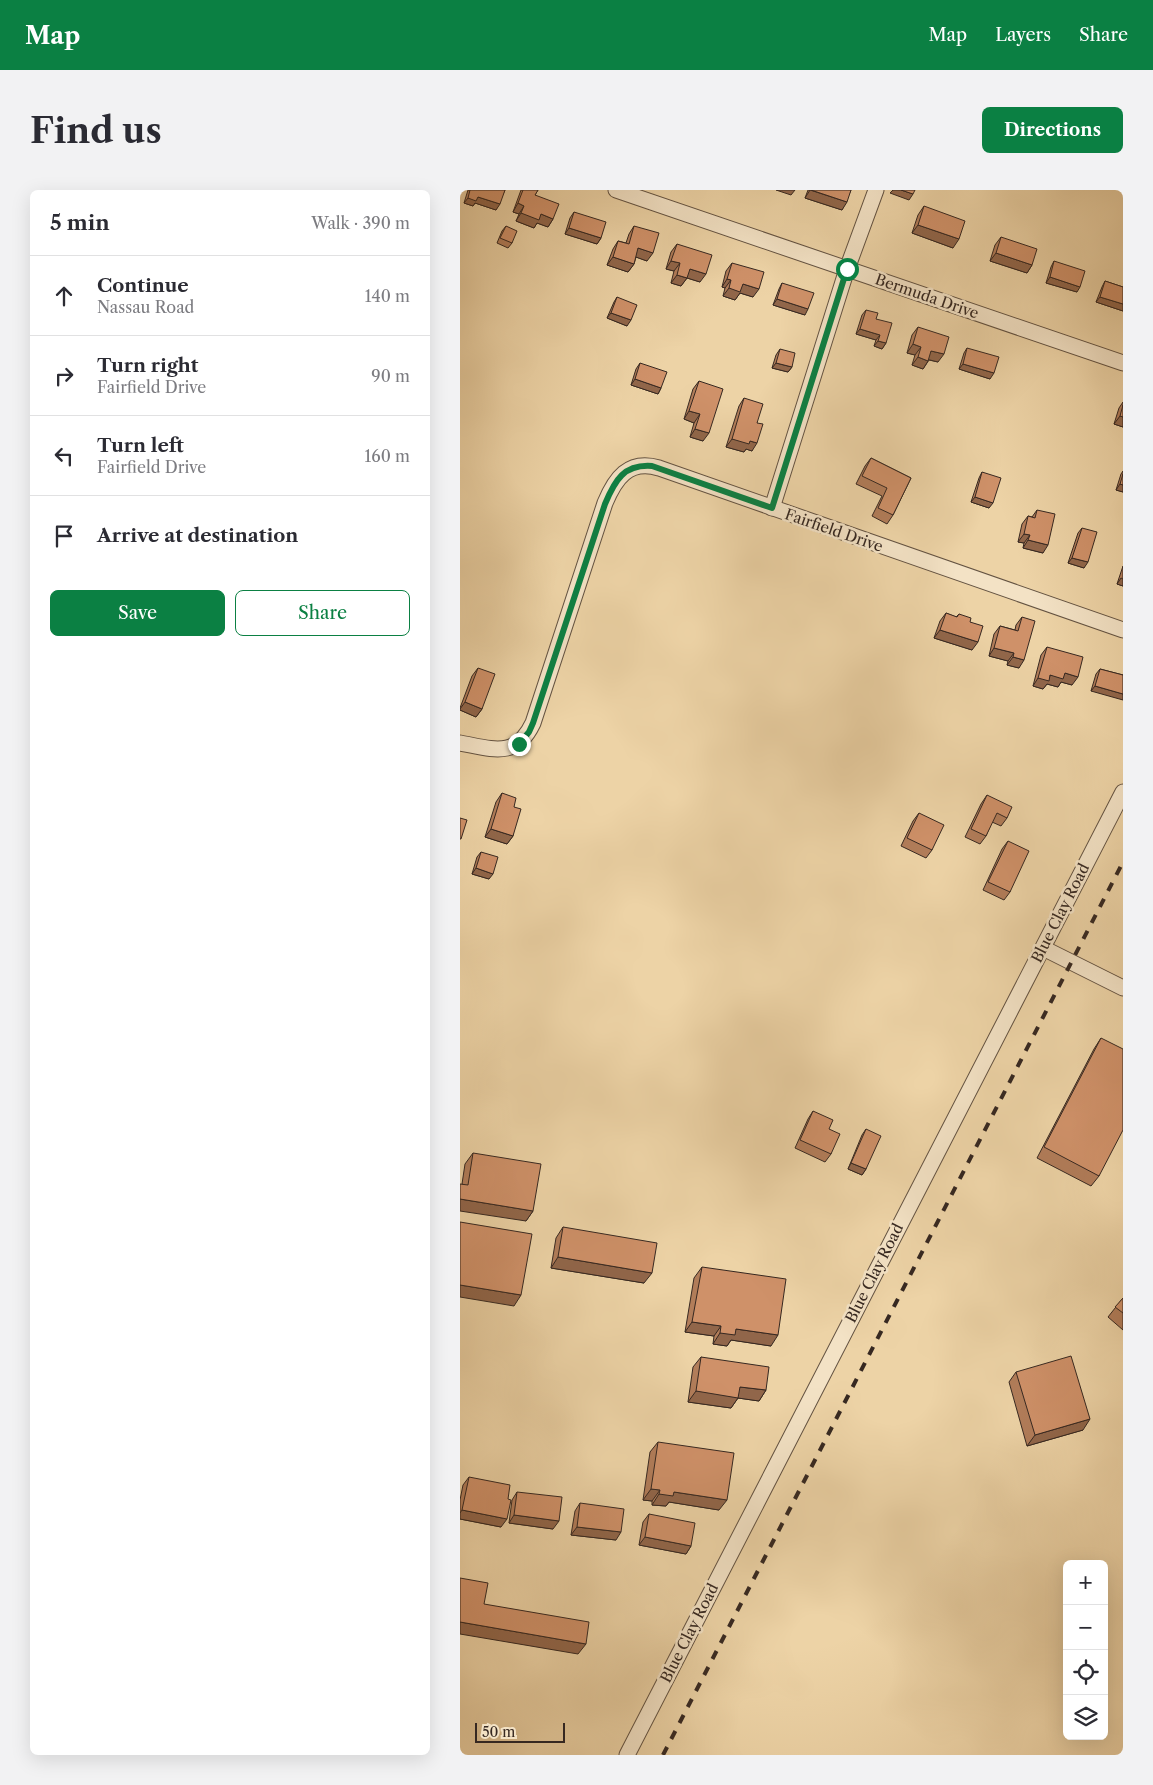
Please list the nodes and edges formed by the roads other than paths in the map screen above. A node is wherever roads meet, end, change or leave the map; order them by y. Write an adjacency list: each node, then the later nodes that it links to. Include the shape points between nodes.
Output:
1 (616, 190): 3 (street, Bermuda Drive)
2 (876, 190): 3 (street)
3 (847, 269): 4 (street, Bermuda Drive); 5 (street)
4 (1123, 363)
5 (772, 508): 6 (street, Fairfield Drive); 7 (street, Fairfield Drive, via 652,466 642,465 624,472 612,486 605,504 529,732 519,744 500,749)
6 (1123, 630)
7 (460, 743)
8 (1123, 792): 9 (street, Blue Clay Road)
9 (1043, 948): 10 (street); 11 (street, Blue Clay Road)
10 (1123, 988)
11 (627, 1755)

